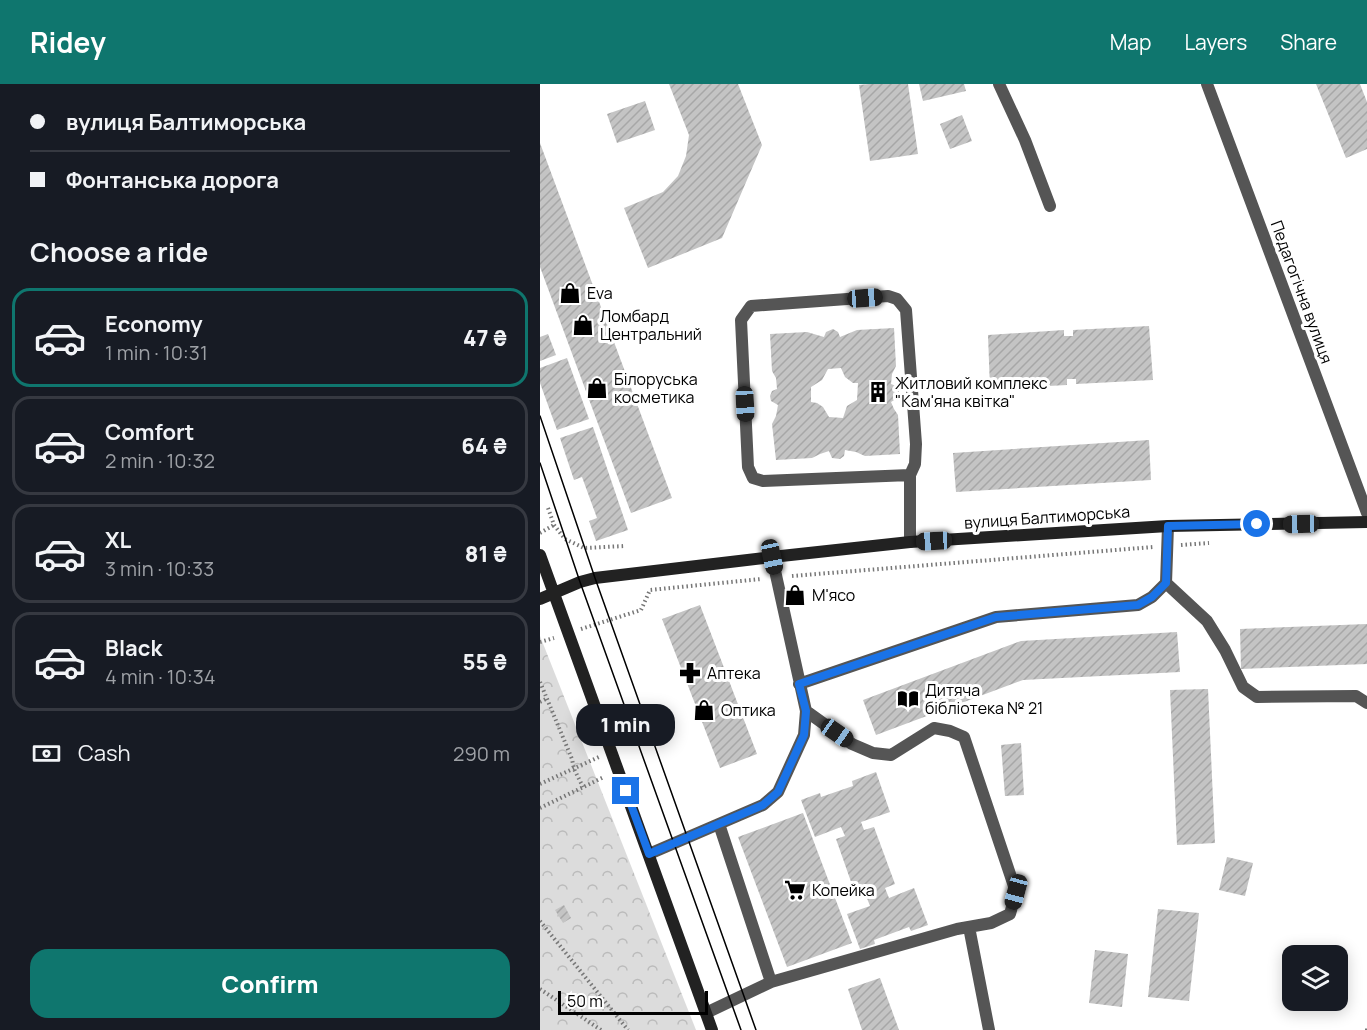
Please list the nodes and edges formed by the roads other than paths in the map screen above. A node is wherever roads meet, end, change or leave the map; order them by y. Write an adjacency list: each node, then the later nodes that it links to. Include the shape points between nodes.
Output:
1 (999, 84): 3 (street)
2 (1207, 84): 5 (street, Педагогічна вулиця)
3 (1050, 206)
4 (910, 475): 4 (street, via 916,444 906,310 897,299 888,296 751,306 741,320 748,467 753,478 763,481); 8 (street)
5 (1367, 513)
6 (1367, 522): 7 (main road, вулиця Балтиморська)
7 (1168, 526): 8 (main road, вулиця Балтиморська); 11 (street)
8 (910, 542): 10 (main road, вулиця Балтиморська)
9 (540, 555): 12 (main road)
10 (772, 557): 12 (main road, вулиця Балтиморська, via 595,578); 14 (street)
11 (1166, 583): 14 (street, via 1138,605 996,617); 15 (street, via 1207,621 1244,687 1257,697 1356,696)
12 (554, 593): 13 (main road, вулиця Балтиморська); 18 (main road)
13 (540, 599)
14 (799, 684): 16 (street)
15 (1367, 703)
16 (806, 711): 17 (street, via 804,735 778,792 763,805); 19 (street, via 852,744 873,753 891,755 934,728 964,737 1016,892 1010,914 992,923)
17 (719, 824): 18 (street); 20 (street)
18 (649, 854): 21 (main road)
19 (969, 927): 20 (street); 23 (street)
20 (771, 982): 21 (street)
21 (706, 1012): 22 (main road)
22 (712, 1030)
23 (990, 1030)

